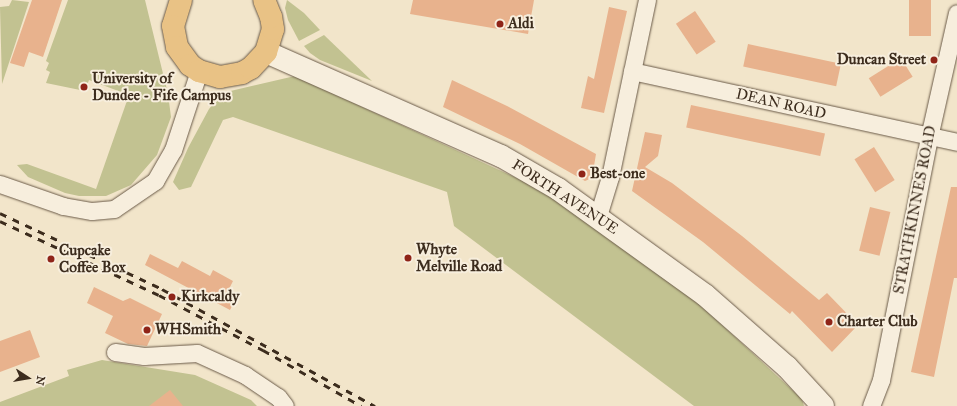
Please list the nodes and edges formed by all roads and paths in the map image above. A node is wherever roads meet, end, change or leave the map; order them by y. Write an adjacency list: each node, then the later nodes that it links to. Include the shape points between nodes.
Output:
1 (181, 0): 7 (main road, via 174,15 173,37 182,57)
2 (264, 0): 5 (main road, via 272,17 273,29)
3 (647, 0): 6 (street)
4 (957, 13): 8 (street, STRATHKINNES ROAD)
5 (266, 52): 7 (main road, via 251,68 231,76); 11 (street, FORTH AVENUE, via 501,156)
6 (632, 71): 8 (street, DEAN ROAD); 11 (street, via 610,177)
7 (199, 72): 10 (street, via 173,150 155,181 114,209 92,211 63,206)
8 (929, 137): 9 (street, DEAN ROAD); 15 (street, STRATHKINNES ROAD, via 881,380)
9 (957, 142)
10 (0, 184)
11 (598, 216): 14 (street, FORTH AVENUE, via 705,295 751,333 810,388)
12 (115, 352): 13 (street, via 144,356 197,353 245,375 278,397)
13 (285, 406)
14 (823, 406)
15 (871, 406)

